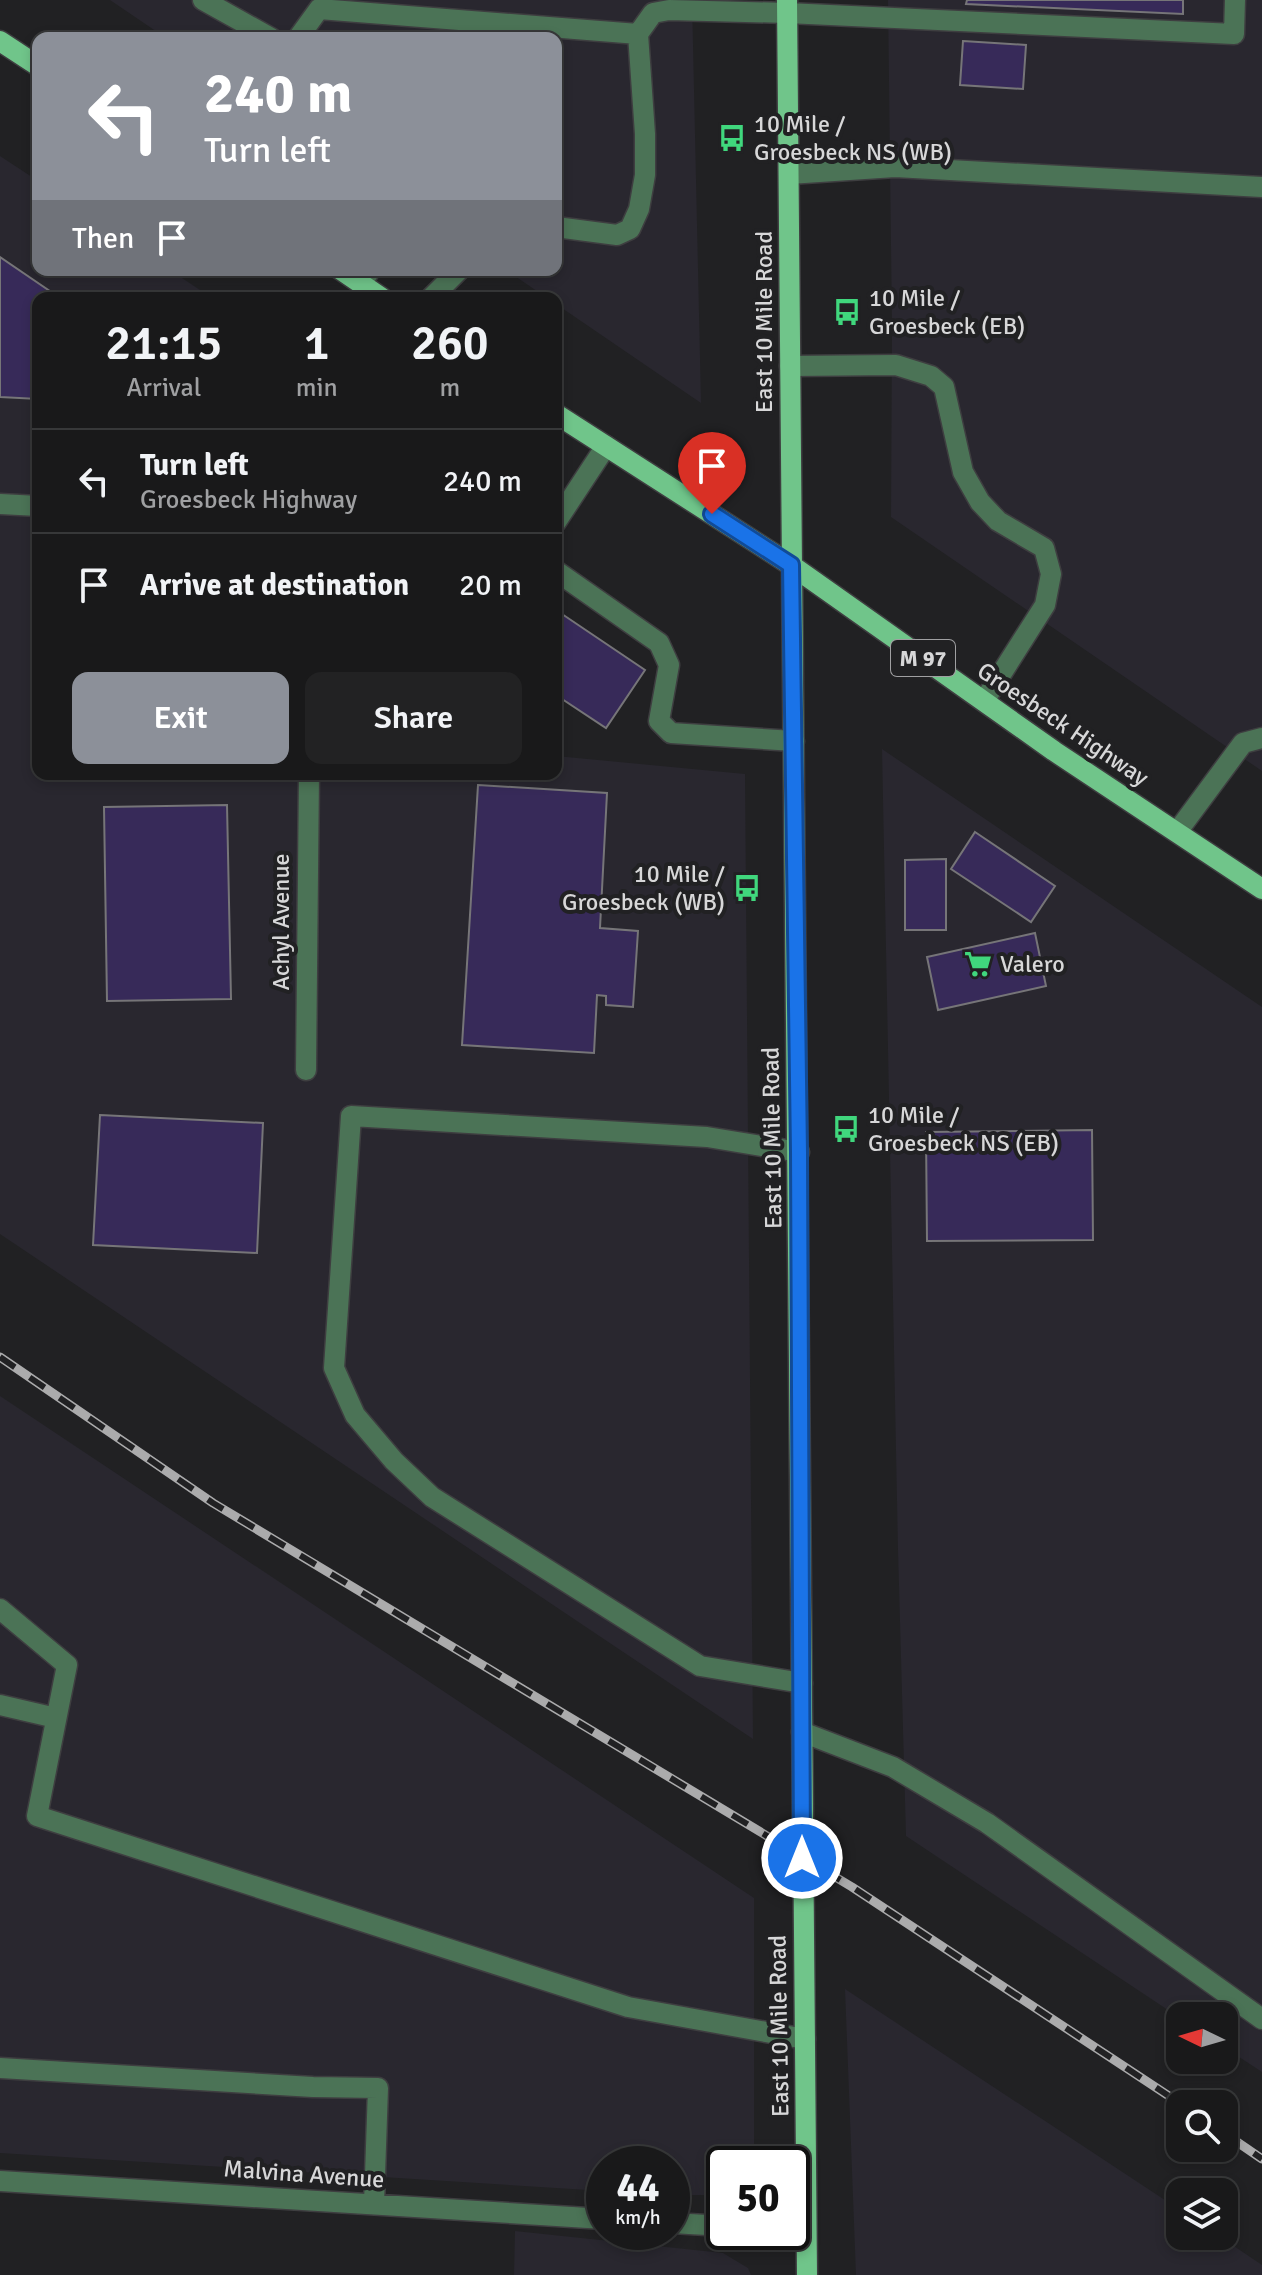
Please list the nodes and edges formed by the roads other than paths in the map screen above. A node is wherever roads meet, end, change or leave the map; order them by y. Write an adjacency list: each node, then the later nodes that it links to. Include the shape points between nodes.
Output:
1 (203, 0): 4 (street)
2 (1235, 0): 3 (street, via 1234,34)
3 (787, 6): 6 (street, via 653,13); 9 (main road, East 10 Mile Road)
4 (260, 32)
5 (302, 32): 6 (street, via 319,9)
6 (638, 34): 11 (street, via 645,134 639,209 630,229 617,235)
7 (0, 41): 8 (main road)
8 (32, 62)
9 (789, 174): 10 (street, via 895,167); 14 (main road, East 10 Mile Road)
10 (1262, 187)
11 (562, 228)
12 (453, 276): 13 (street)
13 (437, 292)
14 (790, 366): 20 (main road, East 10 Mile Road); 22 (street, via 896,365 931,376 944,387 963,472 980,502 998,521 1044,548 1051,574 1045,605)
15 (562, 418): 16 (main road, Groesbeck Highway / M 97)
16 (606, 446): 19 (street); 20 (main road, Groesbeck Highway / M 97)
17 (0, 504): 18 (street)
18 (32, 506)
19 (562, 513)
20 (791, 565): 22 (main road, Groesbeck Highway / M 97); 24 (main road, East 10 Mile Road)
21 (562, 575): 24 (street, via 659,643 669,665 659,721 671,733)
22 (984, 701): 26 (main road, Groesbeck Highway / M 97)
23 (1262, 738): 26 (street, via 1243,743)
24 (794, 741): 29 (main road, East 10 Mile Road)
25 (309, 780): 28 (street, Achyl Avenue)
26 (1177, 832): 27 (main road, Groesbeck Highway / M 97)
27 (1262, 889)
28 (306, 1070)
29 (799, 1152): 31 (main road, East 10 Mile Road); 31 (street, via 707,1137 351,1116 334,1368 355,1415 432,1497 700,1666)
30 (0, 1609): 33 (street, via 67,1665)
31 (802, 1683): 34 (main road, East 10 Mile Road)
32 (0, 1705): 33 (street)
33 (56, 1718): 36 (street, via 37,1816 628,2007)
34 (802, 1732): 35 (street, via 893,1767 987,1823); 36 (main road, East 10 Mile Road)
35 (1262, 2019)
36 (805, 2039): 38 (main road, East 10 Mile Road)
37 (0, 2068): 40 (street, via 378,2088)
38 (802, 2146)
39 (0, 2181): 40 (street, Malvina Avenue)
40 (374, 2204): 41 (street, Malvina Avenue)
41 (586, 2218)
42 (803, 2250): 43 (main road, East 10 Mile Road)
43 (807, 2275)

